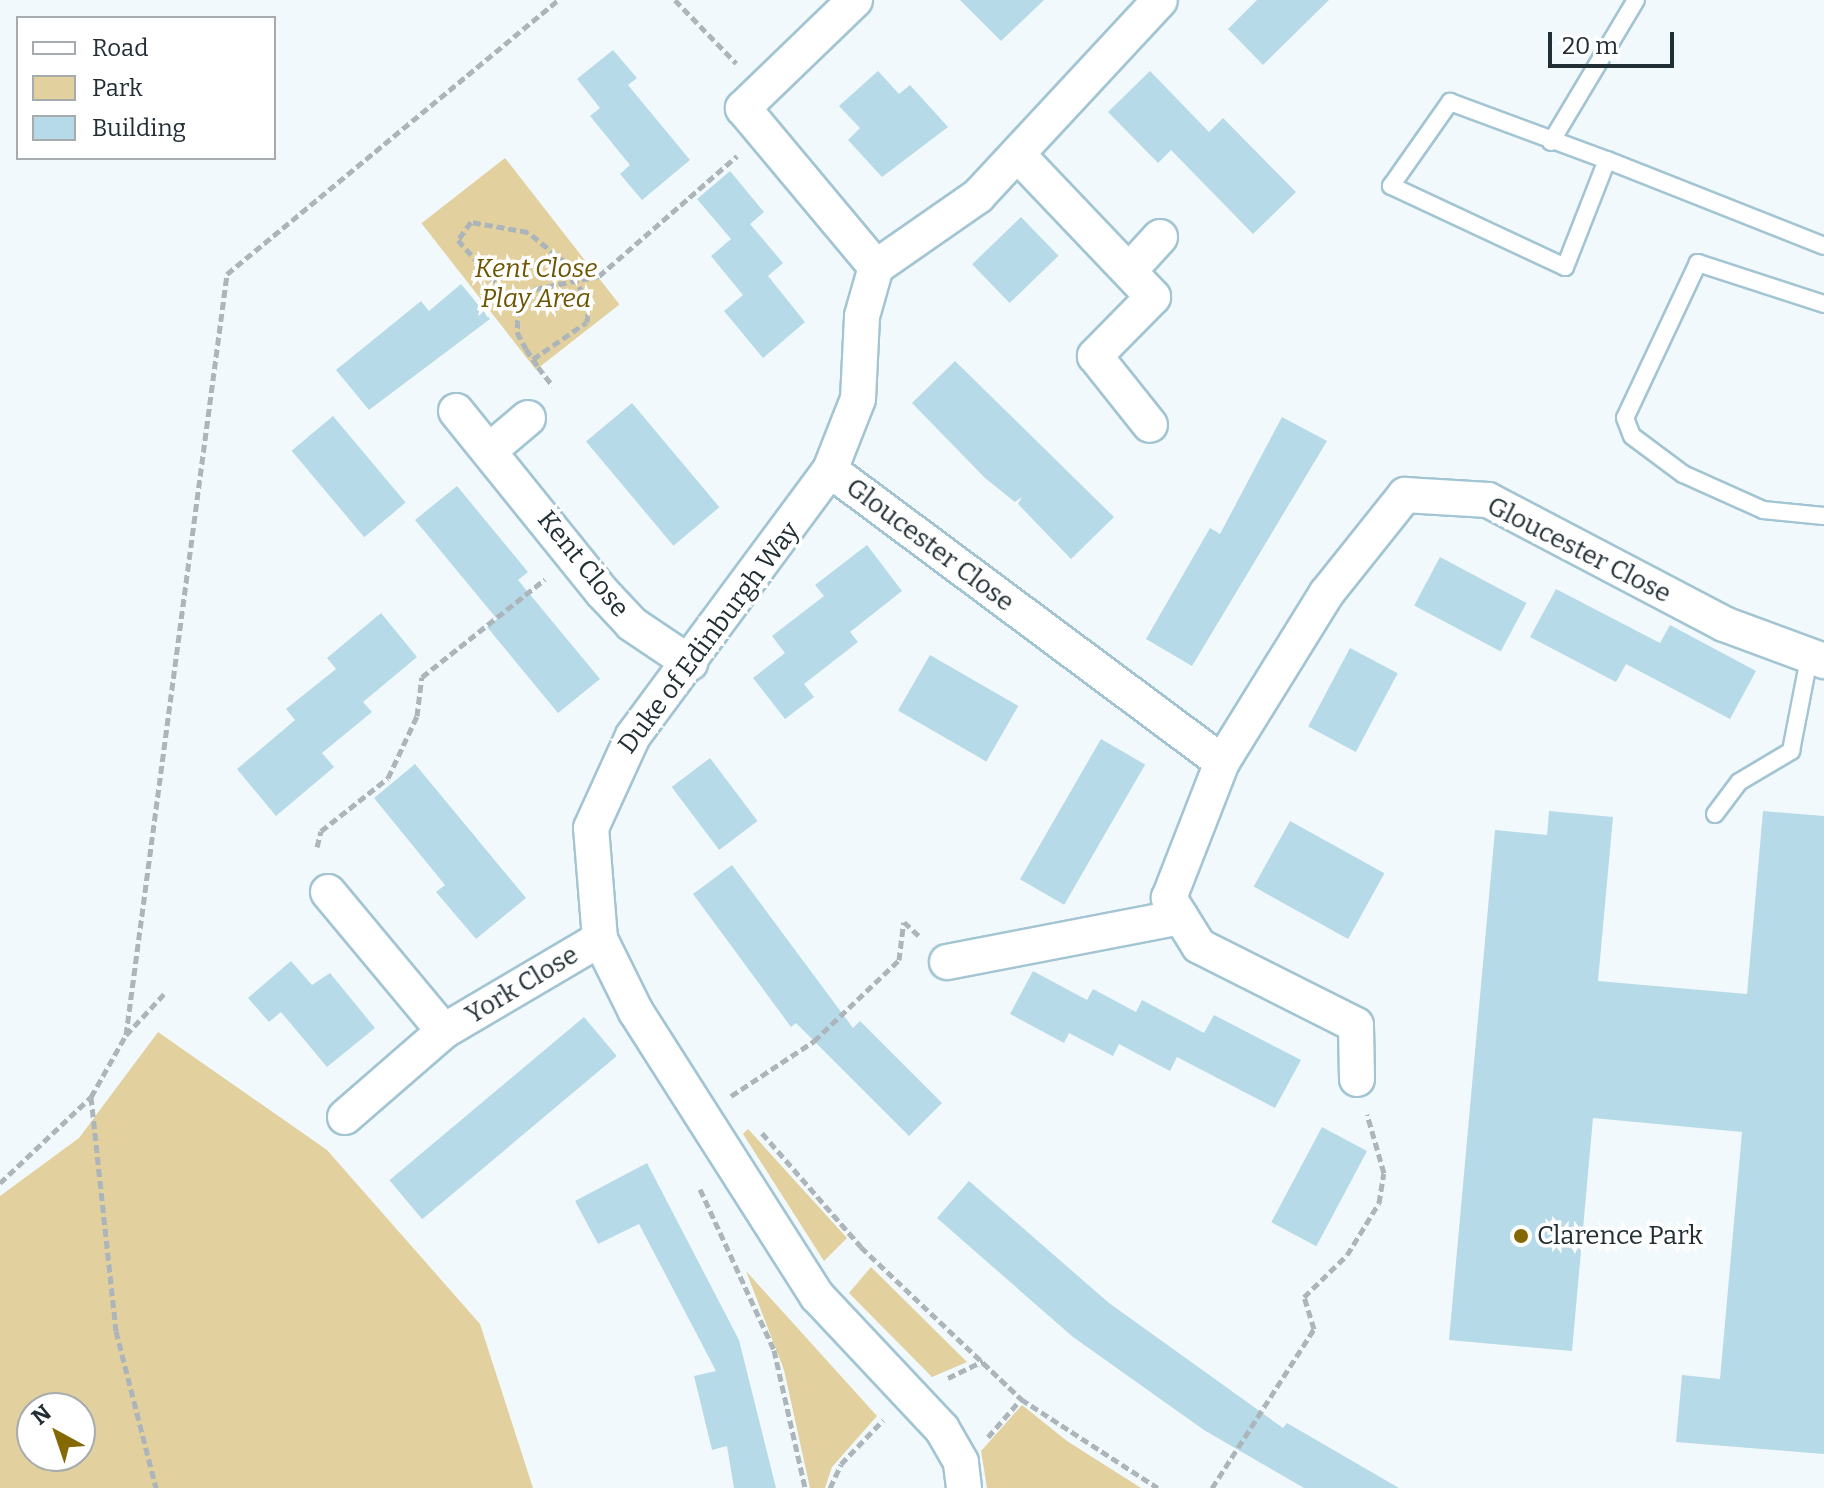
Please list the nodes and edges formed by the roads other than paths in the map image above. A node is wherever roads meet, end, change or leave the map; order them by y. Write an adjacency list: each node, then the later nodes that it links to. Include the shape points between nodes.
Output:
1 (855, 0): 9 (street, via 743,108)
2 (1160, 0): 5 (street)
3 (1636, 0): 4 (lane)
4 (1551, 142): 6 (lane); 6 (lane, via 1450,102 1391,186 1565,267)
5 (1018, 155): 9 (street, via 978,196); 10 (street)
6 (1607, 160): 8 (lane)
7 (1160, 237): 10 (street)
8 (1824, 246)
9 (876, 267): 16 (street, Duke of Edinburgh Way, via 862,316 858,399)
10 (1129, 271): 14 (street, via 1153,297 1095,356)
11 (1824, 304): 17 (lane, via 1698,263 1625,418 1632,436 1683,474 1763,510)
12 (456, 411): 15 (street, Kent Close)
13 (528, 418): 15 (street)
14 (1150, 425)
15 (489, 451): 19 (street, Kent Close, via 632,624)
16 (830, 470): 19 (street, Duke of Edinburgh Way); 20 (street, Gloucester Close)
17 (1824, 516)
18 (1816, 659): 20 (street, Gloucester Close, via 1724,624 1488,500 1405,495 1326,594); 21 (lane, via 1791,751 1739,782)
19 (690, 663): 24 (street, Duke of Edinburgh Way, via 613,768 591,828)
20 (1222, 762): 23 (street, Gloucester Close, via 1175,871 1169,898)
21 (1715, 814)
22 (328, 892): 26 (street, York Close)
23 (1181, 917): 25 (street); 27 (street, Gloucester Close, via 1199,946 1356,1025)
24 (600, 939): 26 (street, York Close); 29 (street, Duke of Edinburgh Way, via 636,1012 718,1106 748,1195 817,1296 942,1429 961,1462)
25 (947, 962)
26 (444, 1031): 28 (street, York Close)
27 (1357, 1079)
28 (345, 1117)
29 (964, 1488)

